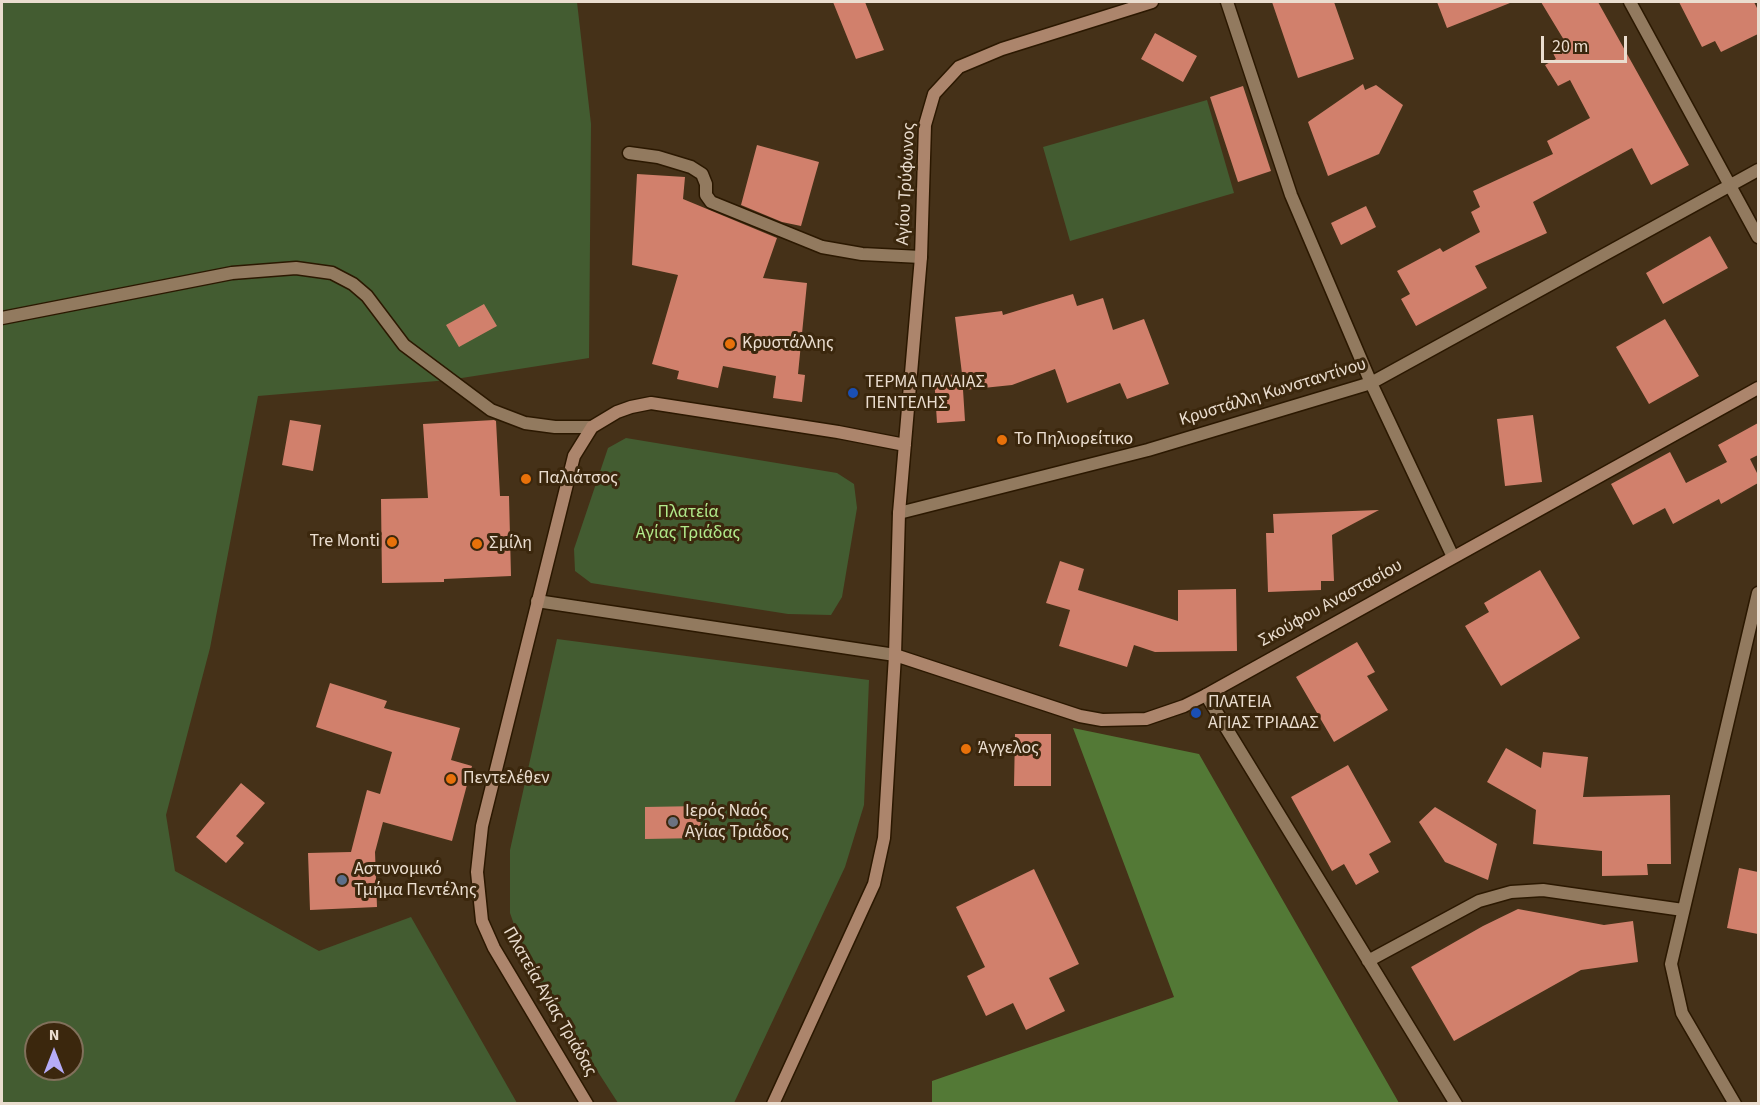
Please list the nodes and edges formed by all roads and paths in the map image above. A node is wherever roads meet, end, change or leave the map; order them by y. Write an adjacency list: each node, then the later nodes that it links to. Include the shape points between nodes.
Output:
1 (1152, 2): 8 (main road, Αγίου Τρύφωνος, via 1002,49 958,67 934,94 926,125)
2 (1227, 2): 10 (street, via 1291,195)
3 (1630, 2): 6 (street)
4 (629, 153): 8 (street, via 691,166 702,174 711,202 822,247)
5 (1758, 170): 6 (street, Κρυστάλλη Κωνσταντίνου)
6 (1731, 185): 7 (street); 10 (street, Κρυστάλλη Κωνσταντίνου)
7 (1758, 237)
8 (921, 257): 13 (main road, Αγίου Τρύφωνος)
9 (2, 318): 12 (street, via 232,273 296,268 332,273 367,296 404,345 491,410 525,423 555,428)
10 (1371, 383): 14 (street, Κρυστάλλη Κωνσταντίνου, via 1148,450); 15 (street)
11 (1758, 388): 15 (main road, Σκούφου Αναστασίου)
12 (592, 426): 13 (main road, via 631,406 651,403); 17 (main road, Πλατεία Αγίας Τριάδας, via 574,456)
13 (905, 445): 14 (main road)
14 (899, 513): 18 (main road)
15 (1453, 557): 19 (main road, Σκούφου Αναστασίου)
16 (1758, 593): 20 (street)
17 (537, 601): 18 (street); 22 (main road, Πλατεία Αγίας Τριάδας, via 482,826 477,872 479,900 482,921 494,948)
18 (895, 655): 19 (main road, Σκούφου Αναστασίου, via 1102,720 1146,719); 23 (main road, via 884,838 874,884)
19 (1206, 694): 21 (street)
20 (1683, 910): 21 (street, via 1543,890 1511,892 1479,901); 25 (street, via 1671,964 1682,1012)
21 (1368, 961): 24 (street)
22 (587, 1104)
23 (773, 1104)
24 (1456, 1104)
25 (1735, 1104)

